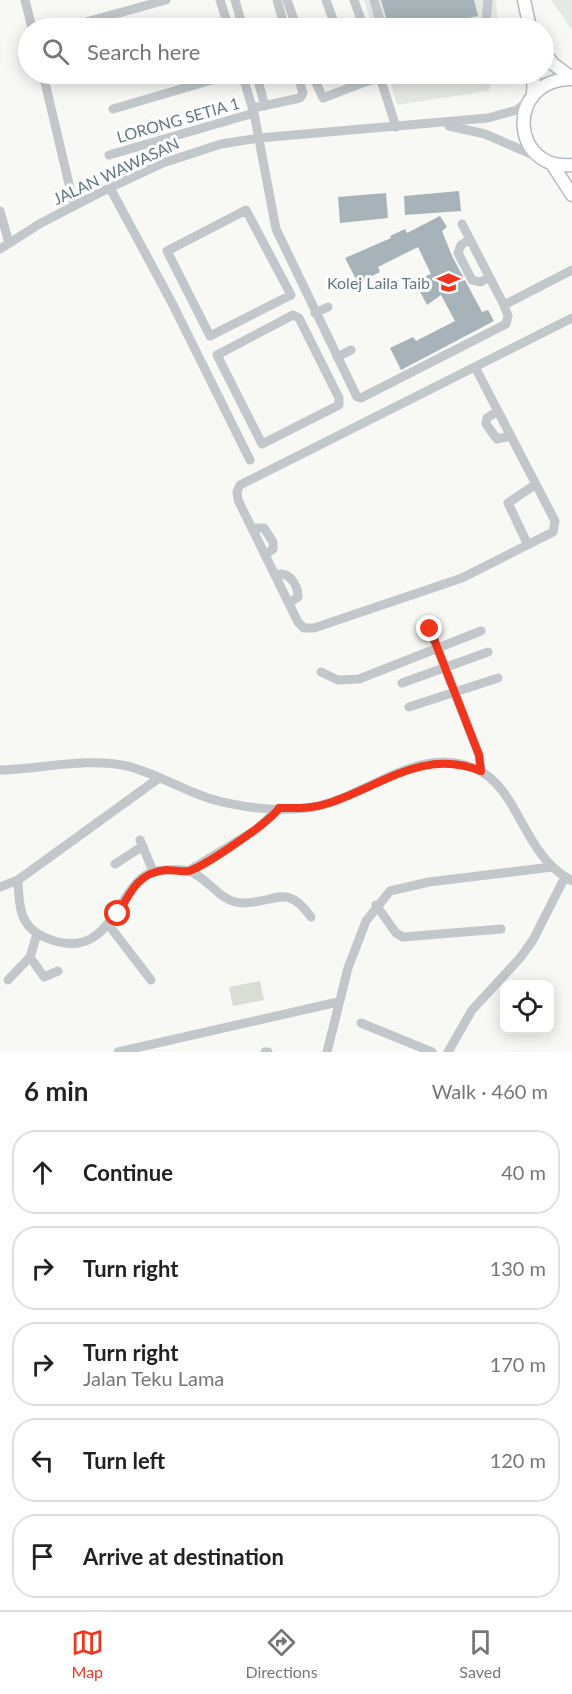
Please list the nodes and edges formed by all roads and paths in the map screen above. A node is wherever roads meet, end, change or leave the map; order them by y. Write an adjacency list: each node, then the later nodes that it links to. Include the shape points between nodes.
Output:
1 (25, 0): 12 (street)
2 (166, 0): 13 (street)
3 (220, 0): 14 (street)
4 (235, 0): 15 (street)
5 (277, 0): 16 (street)
6 (287, 0): 17 (street)
7 (326, 0): 18 (street)
8 (354, 0): 19 (street)
9 (374, 0): 20 (street)
10 (488, 0): 21 (street)
11 (524, 0): 22 (main road)
12 (30, 18)
13 (101, 18)
14 (224, 18)
15 (240, 18)
16 (282, 18)
17 (293, 18)
18 (332, 18)
19 (360, 18)
20 (379, 18)
21 (486, 18)
22 (528, 18)
23 (554, 62): 24 (main road)
24 (572, 79): 25 (main road)
25 (554, 81)
26 (45, 84): 48 (street)
27 (198, 84): 38 (street)
28 (245, 84): 39 (street)
29 (259, 84): 37 (street)
30 (299, 84): 37 (street, LORONG SETIA 1, via 302,97)
31 (316, 84): 35 (street, via 322,98)
32 (383, 84): 41 (street)
33 (533, 84): 36 (main road)
34 (545, 84): 36 (main road)
35 (357, 85)
36 (531, 97): 40 (street, via 517,110 505,114); 44 (main road, via 524,112 526,139)
37 (265, 106): 39 (street, LORONG SETIA 1)
38 (113, 109)
39 (254, 111): 42 (street); 43 (street, LORONG SETIA 1)
40 (432, 125): 41 (street, JALAN WAWASAN); 44 (street, via 485,134)
41 (396, 127): 42 (street, JALAN WAWASAN)
42 (259, 138): 46 (street, JALAN WAWASAN, via 190,153); 60 (street, via 276,229)
43 (109, 155)
44 (547, 161): 45 (main road); 47 (main road)
45 (572, 165)
46 (110, 188): 48 (street, JALAN WAWASAN); 57 (street)
47 (572, 195)
48 (74, 205): 52 (street, JALAN WAWASAN)
49 (0, 211): 52 (street)
50 (462, 224): 51 (street)
51 (469, 240): 55 (street); 55 (street, via 458,253 472,280)
52 (9, 243): 53 (street, JALAN WAWASAN)
53 (0, 249)
54 (572, 270): 58 (street)
55 (489, 278): 58 (street)
56 (187, 293): 56 (street, via 168,255 169,249 246,210 291,295 212,337); 57 (street)
57 (171, 301): 66 (street)
58 (504, 305): 63 (street, via 506,324 361,398 355,395)
59 (328, 307): 60 (street)
60 (315, 313): 63 (street)
61 (572, 318): 64 (street)
62 (351, 350): 63 (street)
63 (337, 357)
64 (475, 367): 67 (street); 71 (street, via 240,485 237,496 301,626 314,628 462,578)
65 (237, 397): 65 (street, via 217,355 293,315 299,318 340,401 336,409 262,444); 66 (street)
66 (222, 406): 69 (street)
67 (498, 411): 68 (street); 68 (street, via 489,416 486,424 497,439)
68 (511, 436): 70 (street)
69 (249, 460)
70 (536, 484): 71 (street, via 508,503); 71 (street, via 555,528)
71 (528, 545)
72 (430, 629): 74 (street)
73 (481, 631): 74 (street)
74 (437, 647): 76 (street); 77 (street, via 351,681)
75 (488, 652): 76 (street)
76 (445, 667): 79 (street); 80 (street)
77 (321, 672)
78 (498, 678): 80 (street)
79 (402, 682)
80 (454, 692): 81 (street); 83 (street, via 479,755)
81 (409, 707)
82 (0, 770): 84 (street, via 114,764 150,772)
83 (481, 771): 85 (street, via 433,763 415,766 327,804); 87 (street, via 503,793 529,839)
84 (159, 778): 85 (street, via 215,800); 91 (street)
85 (279, 808): 89 (street, via 257,829)
86 (115, 864): 88 (street, via 142,843)
87 (552, 867): 90 (street); 93 (street, via 403,886 390,891)
88 (153, 871): 89 (street); 95 (street, via 134,885)
89 (188, 871): 94 (street, via 235,902 289,897 298,901)
90 (568, 879): 107 (street, via 533,940 472,1010)
91 (18, 880): 92 (street); 97 (street, via 21,914)
92 (0, 887)
93 (376, 905): 96 (street, via 403,937); 102 (street, via 366,921)
94 (311, 917)
95 (108, 924): 97 (street, via 74,944 55,942); 101 (street)
96 (501, 929)
97 (37, 934): 98 (street)
98 (30, 957): 99 (street, via 44,977); 100 (street)
99 (58, 971)
100 (8, 980)
101 (151, 980)
102 (338, 1002): 104 (street); 105 (street)
103 (361, 1023): 106 (street)
104 (118, 1052)
105 (327, 1052)
106 (432, 1052)
107 (448, 1052)

